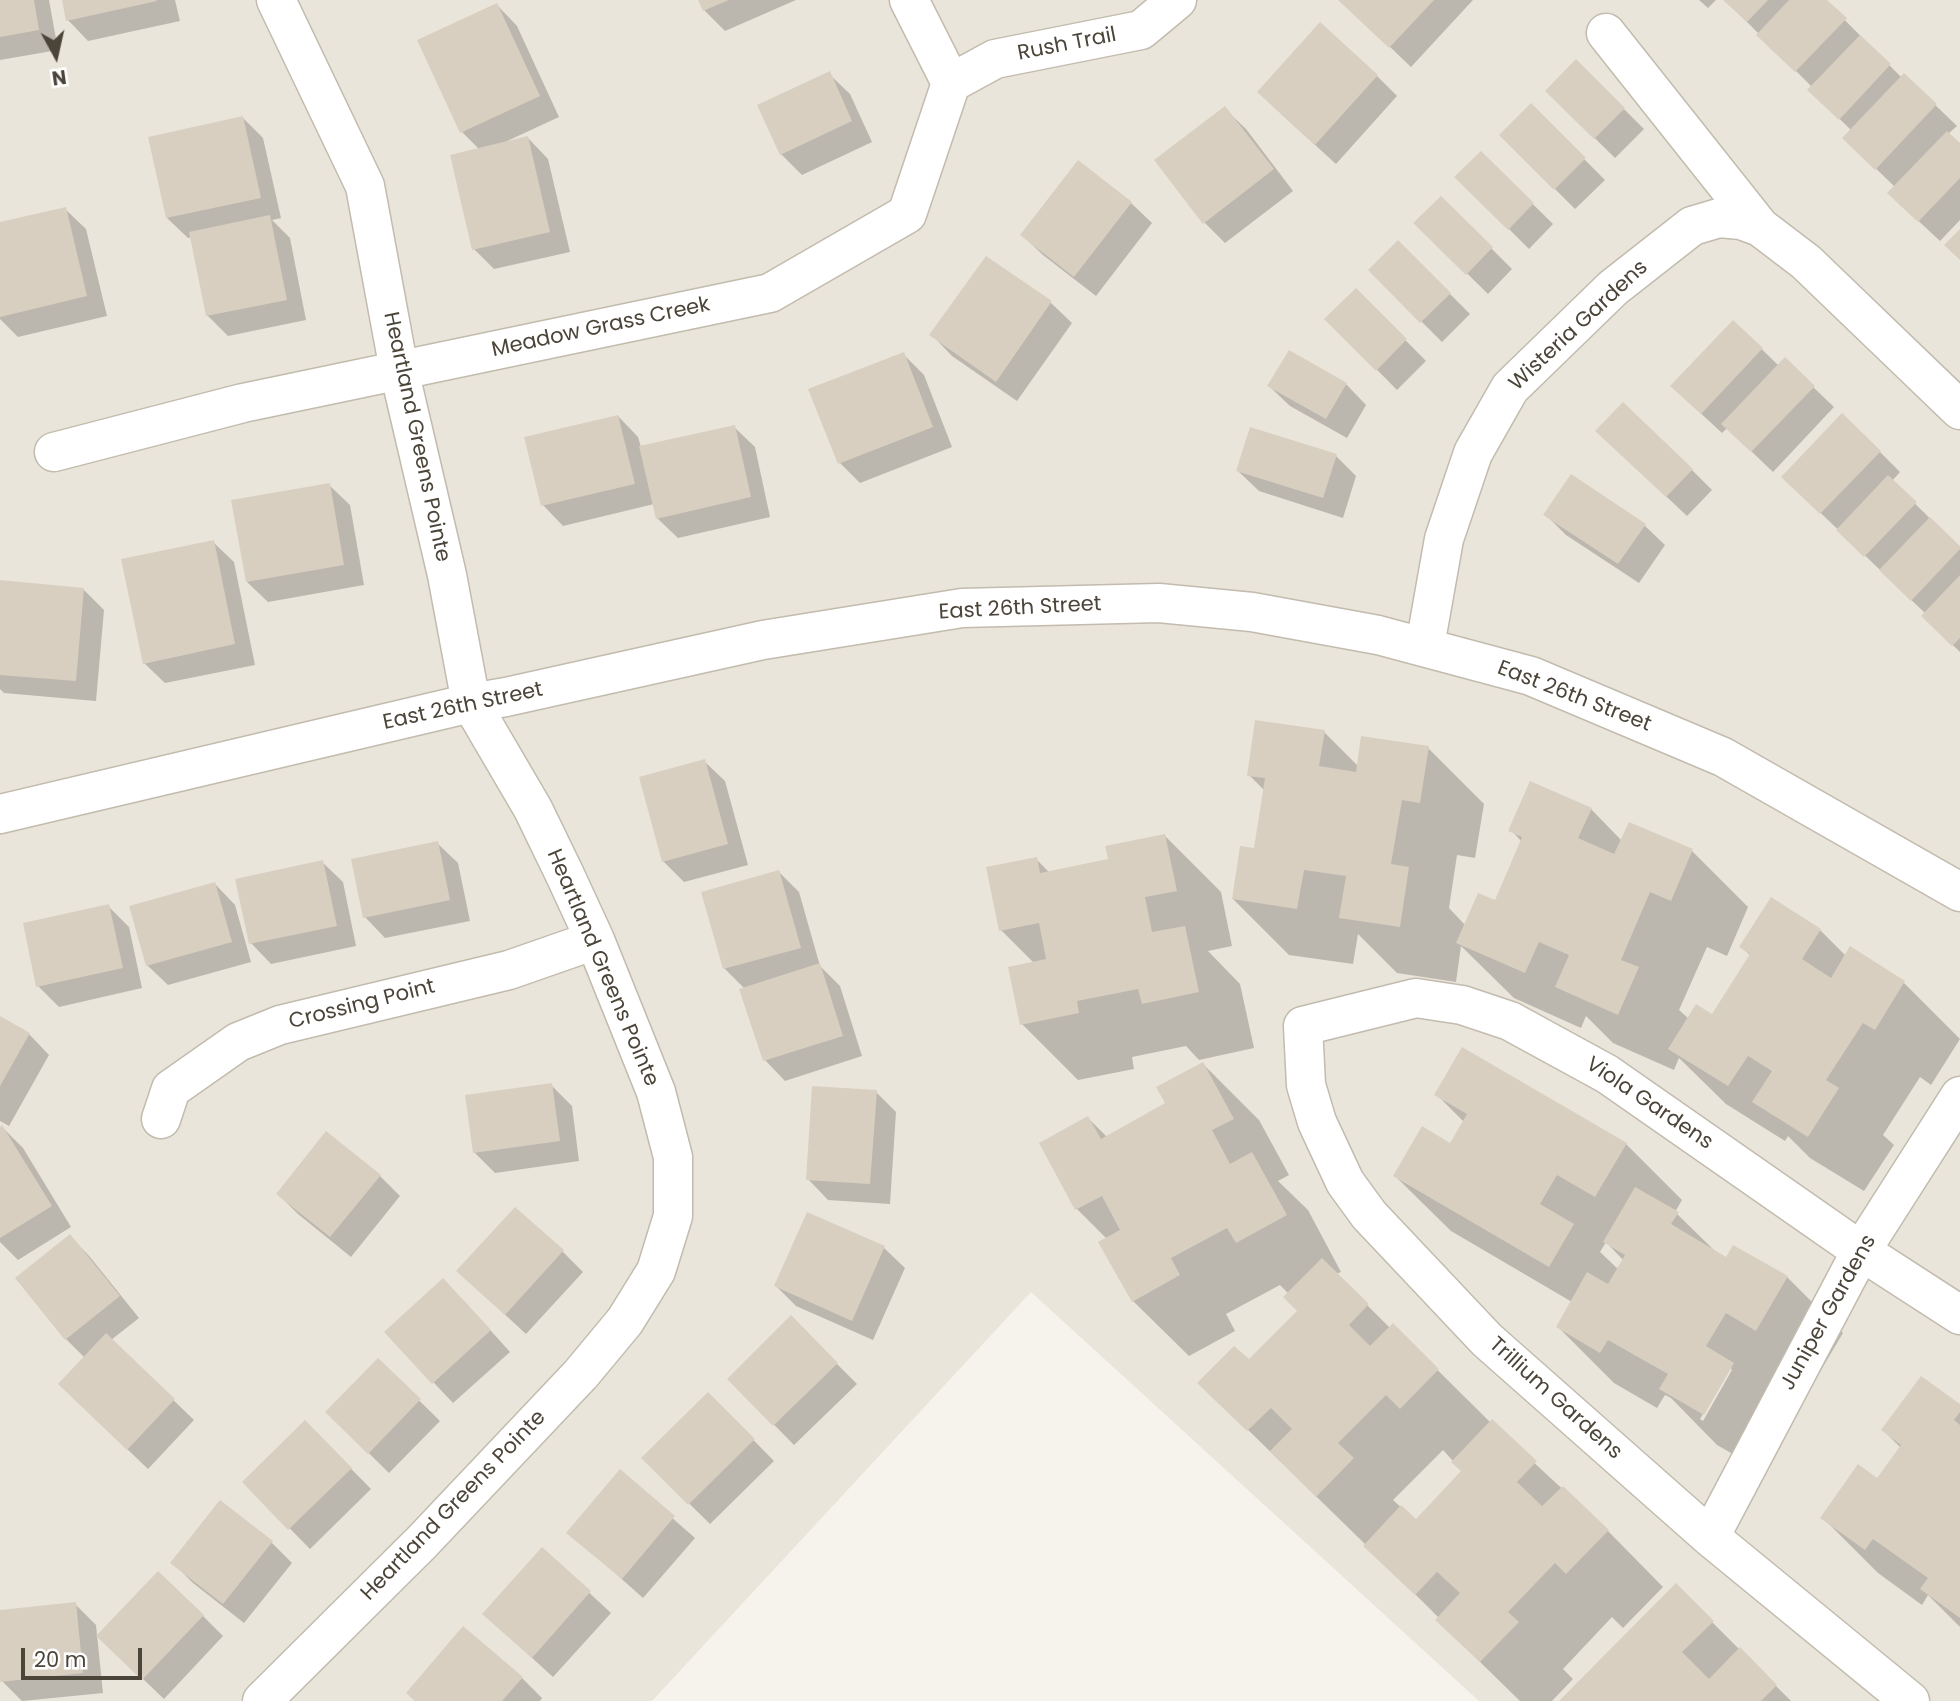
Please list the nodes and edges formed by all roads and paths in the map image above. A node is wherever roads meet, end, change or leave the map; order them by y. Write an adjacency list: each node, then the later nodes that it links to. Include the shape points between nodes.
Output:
1 (276, 0): 7 (street, Heartland Greens Pointe, via 365,186)
2 (909, 0): 5 (street)
3 (1177, 0): 5 (street, Rush Trail, via 1141,30 995,59)
4 (1606, 33): 6 (street)
5 (951, 83): 7 (street, Meadow Grass Creek, via 907,214 770,293)
6 (1760, 228): 8 (street, Wisteria Gardens, via 1806,262); 10 (street, Wisteria Gardens, via 1719,218 1692,226 1613,288 1510,388 1473,453 1444,539)
7 (399, 370): 9 (street, Meadow Grass Creek, via 243,403); 11 (street, Heartland Greens Pointe, via 447,575)
8 (1960, 410)
9 (54, 452)
10 (1425, 646): 11 (street, East 26th Street, via 1252,612 1159,603 962,608 763,640); 13 (street, East 26th Street, via 1531,676 1723,757)
11 (471, 703): 12 (street, East 26th Street); 14 (street, Heartland Greens Pointe, via 533,808)
12 (0, 814)
13 (1960, 892)
14 (596, 940): 17 (street, Crossing Point, via 509,970 280,1025 238,1042 171,1089); 21 (street, Heartland Greens Pointe, via 656,1093 673,1157 673,1216 656,1270 625,1321 581,1374 422,1542)
15 (1303, 1026): 18 (street, Viola Gardens, via 1416,998 1462,1005 1510,1021 1607,1074); 20 (street, Trillium Gardens, via 1306,1085 1317,1122 1345,1182 1369,1215 1487,1340)
16 (1960, 1096): 18 (street, Juniper Gardens)
17 (161, 1118)
18 (1861, 1251): 19 (street, Viola Gardens); 20 (street, Juniper Gardens)
19 (1960, 1315)
20 (1710, 1537): 22 (street, Trillium Gardens)
21 (262, 1701)
22 (1910, 1701)

